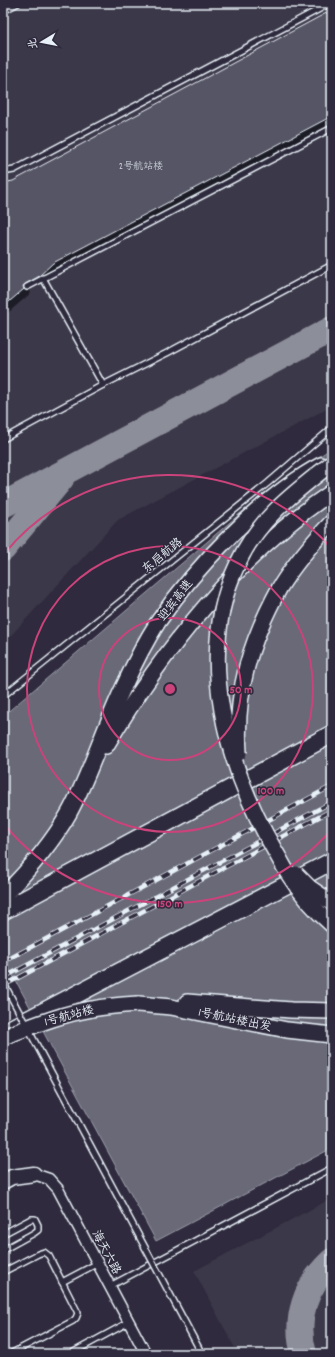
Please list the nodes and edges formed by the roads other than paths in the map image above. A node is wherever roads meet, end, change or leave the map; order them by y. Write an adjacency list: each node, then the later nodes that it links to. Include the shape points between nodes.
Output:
1 (18, 3): 3 (lane)
2 (331, 3): 5 (lane, via 14,170)
3 (3, 11)
4 (332, 128): 7 (lane)
5 (3, 172)
6 (332, 265): 9 (lane)
7 (43, 278): 8 (lane); 9 (lane)
8 (27, 287)
9 (103, 385): 11 (lane)
10 (332, 428): 16 (lane, 东启航路, via 268,483)
11 (3, 439)
12 (332, 460): 18 (main road, 迎宾高速, via 310,471 243,524 201,567 158,622 124,686)
13 (332, 463): 19 (main road, bridge, via 290,496 260,527 238,562 227,588 218,643 220,696 234,760)
14 (332, 492): 18 (main road, 迎宾高速, bridge, via 268,542 213,599 142,688)
15 (332, 522): 19 (main road, bridge, via 284,581 251,648 242,684 238,730 243,778)
16 (3, 696)
17 (332, 734): 24 (highway)
18 (81, 790): 22 (main road, 迎宾高速, via 54,838)
19 (251, 803): 20 (main road, bridge)
20 (276, 853): 23 (main road, bridge, via 310,888); 25 (main road, bridge, via 303,895)
21 (332, 861): 29 (highway, bridge)
22 (3, 896)
23 (332, 903)
24 (3, 911)
25 (332, 925)
26 (3, 982): 45 (lane, bridge)
27 (138, 1004): 28 (main road, via 203,1002); 30 (main road, 1号航站楼出发, via 171,1007 288,1030); 31 (main road, 1号航站楼, bridge, via 68,1014)
28 (332, 1011)
29 (3, 1033)
30 (332, 1035)
31 (3, 1037)
32 (332, 1168): 40 (lane)
33 (34, 1174): 34 (street, via 12,1177); 37 (street, 海天六路, via 48,1179 58,1189)
34 (3, 1182)
35 (3, 1234): 36 (lane, via 31,1219 35,1219 38,1225 38,1230 34,1233)
36 (3, 1250)
37 (98, 1263): 39 (lane); 40 (street, 海天六路)
38 (3, 1272): 39 (lane, via 44,1252 49,1256)
39 (62, 1282): 42 (lane, via 78,1313 76,1318)
40 (110, 1286): 41 (street, 海天六路)
41 (129, 1322): 43 (lane); 44 (street, 海天六路)
42 (10, 1354)
43 (70, 1354)
44 (146, 1354)
45 (202, 1354)

